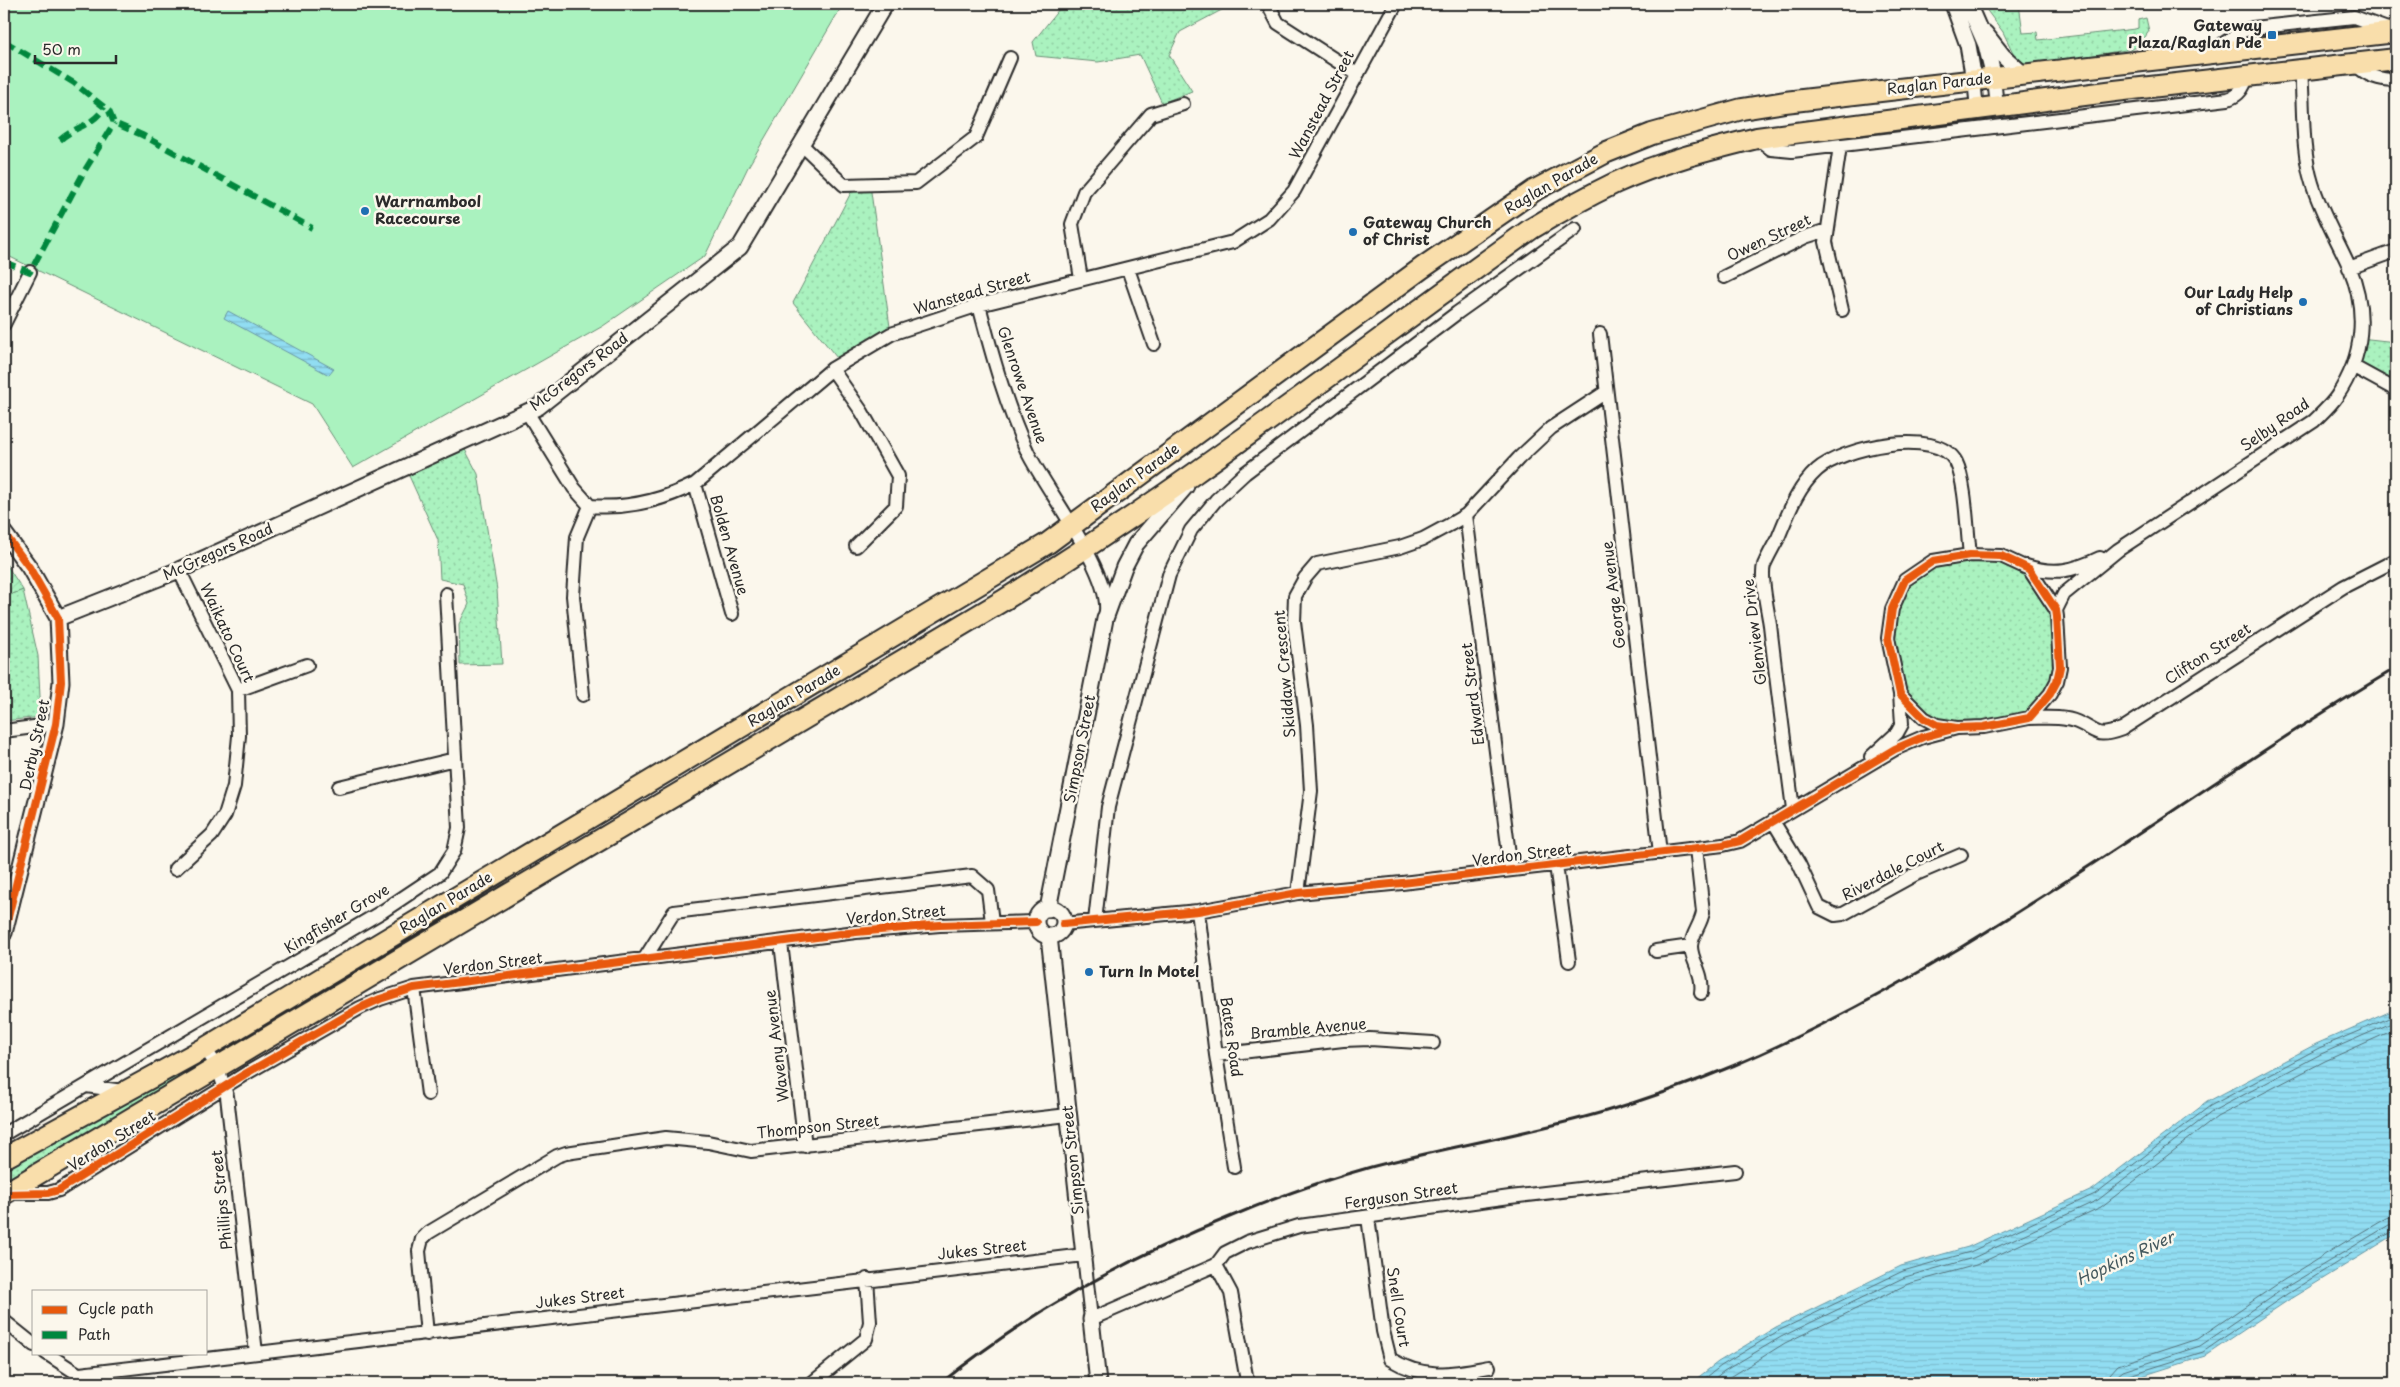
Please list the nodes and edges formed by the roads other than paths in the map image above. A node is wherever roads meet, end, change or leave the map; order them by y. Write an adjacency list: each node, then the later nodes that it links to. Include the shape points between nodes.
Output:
1 (886, 4): 21 (street, McGregors Road)
2 (1268, 4): 12 (street, via 1278,23)
3 (1396, 4): 12 (street, Wanstead Street)
4 (1953, 4): 16 (street, via 1965,36)
5 (1968, 4): 6 (street)
6 (1978, 24): 13 (street, via 2003,56); 15 (street)
7 (2396, 32): 13 (highway, Raglan Parade)
8 (1010, 58): 21 (street, via 976,136 916,184 844,185)
9 (2396, 60): 10 (highway, Raglan Parade)
10 (2355, 64): 11 (highway, Raglan Parade); 17 (street, via 2374,78)
11 (2301, 70): 14 (highway, Raglan Parade); 27 (street, Selby Road, via 2311,181)
12 (1357, 74): 28 (street, Wanstead Street, via 1294,191 1269,220 1233,242)
13 (2025, 76): 15 (highway, Raglan Parade)
14 (2248, 76): 19 (highway, Raglan Parade); 22 (street, via 2241,92 2228,99)
15 (1994, 78): 16 (highway, Raglan Parade); 19 (street)
16 (1974, 80): 19 (street); 26 (highway, Raglan Parade, via 1750,108 1652,134 1557,177 1505,209)
17 (2396, 80)
18 (1183, 104): 31 (street, via 1151,114 1084,192 1072,224)
19 (1987, 107): 20 (highway, Raglan Parade)
20 (1757, 138): 22 (street, via 1771,148 1783,151); 32 (highway, Raglan Parade, via 1702,152 1617,182 1531,229)
21 (802, 145): 43 (street, McGregors Road, via 740,246 538,407)
22 (1840, 146): 24 (street)
23 (1575, 229): 35 (street)
24 (1827, 230): 30 (street, Owen Street, via 1805,237); 34 (street, via 1826,242)
25 (2396, 251): 27 (street)
26 (1422, 268): 32 (highway); 48 (highway, Raglan Parade)
27 (2349, 268): 39 (street, Selby Road, via 2358,293 2361,323 2360,348)
28 (1128, 269): 31 (street, Wanstead Street); 38 (street)
29 (30, 272): 36 (street)
30 (1724, 277)
31 (1081, 279): 33 (street, Wanstead Street)
32 (1441, 293): 35 (street); 44 (highway, Raglan Parade)
33 (979, 305): 40 (street, Wanstead Street, via 891,334); 48 (street, Glenrowe Avenue, via 1013,417 1041,477)
34 (1842, 310)
35 (1457, 313): 84 (street, via 1245,473 1191,530 1169,575 1108,807)
36 (4, 324)
37 (1600, 334): 42 (street, George Avenue)
38 (1154, 344)
39 (2354, 367): 41 (street); 52 (street, Selby Road, via 2337,397 2314,420)
40 (832, 369): 45 (street, Wanstead Street); 50 (street, via 862,412 898,476 896,506)
41 (2396, 390)
42 (1606, 392): 47 (street, Skiddaw Crescent, via 1567,416 1537,440); 76 (street, George Avenue)
43 (527, 412): 46 (street, via 574,488); 56 (street, McGregors Road)
44 (1241, 441): 51 (highway, Raglan Parade); 61 (street, Simpson Street, via 1186,486 1136,544)
45 (695, 484): 46 (street, Wanstead Street, via 673,495 655,499 612,508); 59 (street, Bolden Avenue)
46 (590, 506): 65 (street, via 577,537 573,596)
47 (1466, 515): 80 (street, Edward Street); 81 (street, Skiddaw Crescent, via 1423,539 1400,547 1317,564 1295,596 1294,622 1311,791)
48 (1071, 525): 51 (street, Glenrowe Avenue); 98 (highway, Raglan Parade, via 990,579)
49 (4, 533): 60 (street)
50 (856, 546)
51 (1085, 550): 61 (street, Simpson Street, via 1103,584 1107,602); 100 (highway, Raglan Parade)
52 (2118, 550): 55 (street, Selby Road, via 2084,566 2061,572 2044,572); 58 (street, Selby Road, via 2064,594)
53 (1970, 555): 55 (street, via 2000,556); 64 (street, via 1933,561 1905,580 1892,609 1888,638); 73 (street, Glenview Drive, via 1956,462 1938,446 1926,443 1852,451 1818,469 1796,496 1764,567)
54 (2396, 560): 66 (street, Clifton Street, via 2343,587 2122,729 2108,734 2095,733 2077,722)
55 (2022, 565): 58 (street, via 2030,569)
56 (180, 570): 60 (street, McGregors Road); 63 (street, Waikato Court)
57 (446, 594): 70 (street, Kingfisher Grove)
58 (2056, 610): 66 (street, via 2060,652 2057,681)
59 (732, 614)
60 (58, 618): 67 (street, Derby Street, via 61,682)
61 (1105, 619): 82 (street, Simpson Street)
62 (307, 665): 63 (street)
63 (238, 690): 79 (street, Waikato Court, via 238,766 231,799 212,835)
64 (1900, 694): 68 (street, via 1924,718 1938,725); 71 (street, Verdon Street, via 1902,724 1897,733)
65 (583, 695)
66 (2029, 718): 68 (street, via 1984,727)
67 (56, 724): 69 (street); 88 (street, Derby Street)
68 (1957, 728): 71 (street, Verdon Street, via 1894,749)
69 (4, 731)
70 (455, 759): 72 (street); 101 (street, Kingfisher Grove, via 459,828 454,851 440,873 383,911)
71 (1855, 772): 73 (street, Verdon Street)
72 (339, 787)
73 (1793, 808): 74 (street, Verdon Street)
74 (1773, 821): 75 (street, Verdon Street, via 1740,841); 77 (street, Riverdale Court, via 1799,864 1814,900 1826,913 1835,915 1854,909 1914,875)
75 (1696, 848): 76 (street, Verdon Street); 91 (street, via 1703,912)
76 (1660, 853): 78 (street, Verdon Street)
77 (1962, 855)
78 (1556, 865): 80 (street, Verdon Street); 94 (street)
79 (175, 869)
80 (1511, 870): 81 (street, Verdon Street)
81 (1298, 893): 83 (street, Verdon Street)
82 (1048, 909): 86 (street, via 1040,912); 87 (street, via 1059,913)
83 (1198, 910): 84 (street, Verdon Street); 99 (street, Bates Road)
84 (1095, 921): 87 (street, Verdon Street)
85 (992, 922): 86 (street, Verdon Street); 90 (street, Verdon Street, via 856,932); 93 (street, Verdon Street, via 988,890 972,876 674,912)
86 (1036, 922): 89 (street, via 1041,934)
87 (1063, 924): 89 (street, via 1058,933)
88 (4, 932)
89 (1049, 936): 105 (street, Simpson Street)
90 (781, 943): 93 (street, Verdon Street); 107 (street, Waveny Avenue)
91 (1691, 946): 92 (street); 96 (street, via 1702,981)
92 (1656, 951)
93 (646, 958): 95 (street, Verdon Street)
94 (1569, 961)
95 (414, 988): 102 (street, Verdon Street, via 360,1008); 104 (street)
96 (1701, 992)
97 (1433, 1043): 99 (street, Bramble Avenue, via 1343,1040)
98 (205, 1048): 100 (street, Phillips Street); 103 (highway, Raglan Parade)
99 (1216, 1055): 109 (street, Bates Road)
100 (218, 1068): 102 (street, Phillips Street); 111 (highway, Raglan Parade)
101 (86, 1086): 103 (street); 106 (street, Kingfisher Grove)
102 (225, 1087): 111 (street, Verdon Street, via 59,1190); 120 (street, Phillips Street)
103 (124, 1091): 108 (highway, Raglan Parade)
104 (428, 1094)
105 (1068, 1115): 107 (street, Thompson Street); 113 (street, Simpson Street)
106 (4, 1134)
107 (805, 1146): 118 (street, Thompson Street, via 751,1151 666,1138 557,1156 422,1239 419,1251)
108 (4, 1158)
109 (1234, 1167)
110 (1735, 1171): 112 (street, Ferguson Street)
111 (5, 1194)
112 (1368, 1217): 114 (street, Ferguson Street, via 1299,1226 1247,1242 1225,1253); 122 (street, Snell Court, via 1383,1331 1390,1359 1407,1369 1446,1375)
113 (1084, 1255): 115 (street, Jukes Street); 116 (street, Simpson Street)
114 (1216, 1265): 116 (street, Ferguson Street); 124 (street, via 1231,1292)
115 (867, 1279): 118 (street, Jukes Street); 126 (street, via 870,1322 866,1339)
116 (1091, 1319): 127 (street, Simpson Street)
117 (4, 1321): 119 (street)
118 (427, 1334): 120 (street, Jukes Street)
119 (32, 1343)
120 (256, 1353): 123 (street, Jukes Street)
121 (48, 1354): 123 (street)
122 (1489, 1367)
123 (80, 1374): 125 (street)
124 (1247, 1381)
125 (92, 1383)
126 (812, 1383)
127 (1098, 1383)

